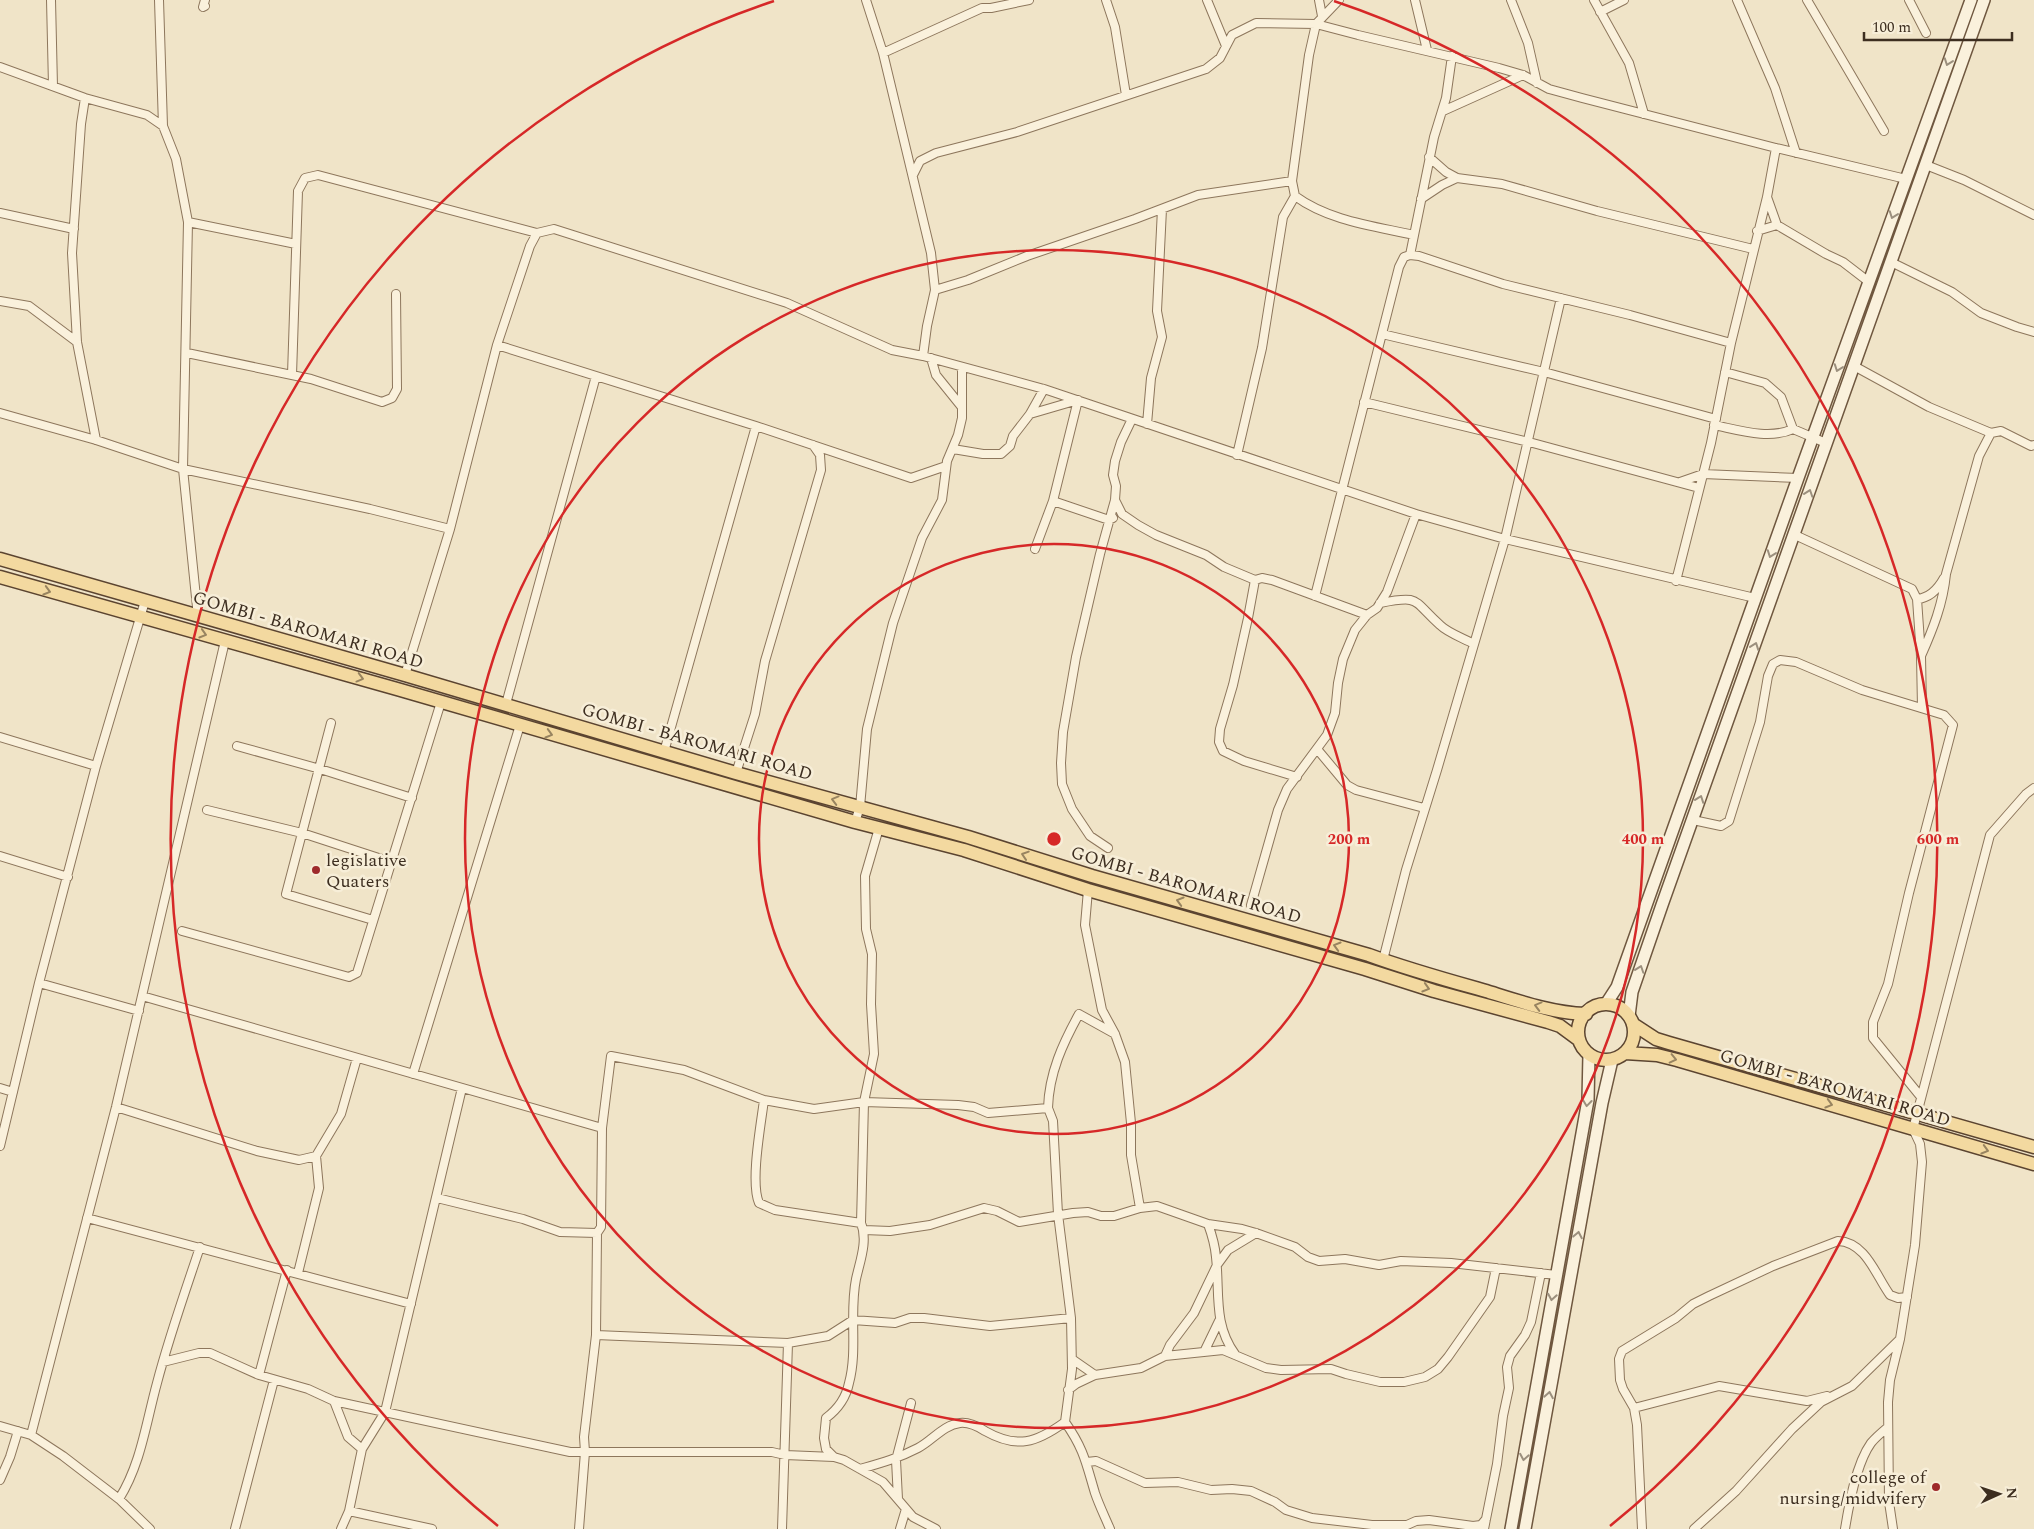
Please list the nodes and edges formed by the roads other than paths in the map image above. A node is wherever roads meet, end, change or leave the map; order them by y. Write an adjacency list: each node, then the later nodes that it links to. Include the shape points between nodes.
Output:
1 (51, 0): 30 (street)
2 (160, 0): 35 (street)
3 (866, 0): 25 (street)
4 (1029, 0): 18 (street, via 991,8)
5 (1106, 0): 31 (street, via 1115,28)
6 (1207, 0): 23 (street)
7 (1319, 0): 20 (street)
8 (1339, 0): 20 (street)
9 (1415, 0): 24 (street)
10 (1511, 0): 29 (street, via 1528,43)
11 (1594, 0): 19 (street)
12 (1624, 0): 19 (street)
13 (1737, 0): 38 (street, via 1775,88)
14 (1807, 0): 36 (street)
15 (1909, 0): 22 (street)
16 (1971, 0): 43 (main road, one-way to 43)
17 (1984, 0): 40 (main road)
18 (980, 4): 25 (street)
19 (1600, 12): 34 (street, via 1629,63)
20 (1322, 16): 21 (street)
21 (1316, 24): 23 (street, via 1256,23 1232,35); 24 (street); 44 (street)
22 (1926, 33)
23 (1226, 46): 31 (street, via 1220,58 1206,69)
24 (1427, 50): 26 (street)
25 (883, 54): 41 (street)
26 (1452, 56): 28 (street); 33 (street)
27 (0, 67): 30 (street)
28 (1522, 75): 29 (street); 33 (street)
29 (1537, 82): 34 (street, via 1549,89)
30 (53, 86): 32 (street)
31 (1126, 95): 41 (street, via 1017,132 936,153 920,161)
32 (85, 98): 35 (street, via 147,115); 53 (street)
33 (1443, 111): 39 (street)
34 (1644, 114): 37 (street)
35 (163, 126): 51 (street, via 176,159)
36 (1884, 131)
37 (1776, 148): 38 (street); 46 (street)
38 (1796, 152): 43 (street)
39 (1429, 157): 42 (street); 47 (street)
40 (1926, 165): 50 (street); 60 (main road)
41 (913, 175): 62 (street, via 931,253)
42 (1457, 178): 47 (street); 58 (street, via 1502,184 1597,211)
43 (1906, 179): 61 (main road, one-way to 61)
44 (1292, 181): 45 (street); 48 (street, via 1198,195)
45 (1295, 196): 56 (street, via 1306,204 1348,221); 98 (street, via 1283,217 1262,348)
46 (1767, 198): 52 (street); 54 (street)
47 (1421, 199): 56 (street)
48 (1162, 209): 62 (street); 87 (street, via 1157,311 1162,337 1151,378)
49 (0, 213): 53 (street)
50 (2034, 215)
51 (188, 222): 57 (street); 71 (street)
52 (1777, 225): 54 (street); 61 (street, via 1844,262)
53 (74, 229): 68 (street, via 72,252)
54 (1757, 231): 58 (street)
55 (537, 233): 57 (street, via 318,175 305,178 298,191); 70 (street); 72 (street, via 554,229 787,302 892,350)
56 (1414, 235): 59 (street)
57 (296, 244): 77 (street)
58 (1753, 248): 69 (street)
59 (1410, 255): 64 (street, via 1503,284); 67 (street, via 1404,257 1400,267)
60 (1891, 262): 66 (street, via 1952,292 1980,313); 73 (main road)
61 (1869, 282): 91 (main road, one-way to 91)
62 (935, 290): 72 (street, via 927,326)
63 (396, 294): 77 (street, via 397,389 392,398 382,402)
64 (1562, 298): 69 (street); 75 (street)
65 (0, 301): 68 (street, via 29,306)
66 (2034, 332)
67 (1382, 334): 75 (street); 81 (street)
68 (77, 342): 92 (street)
69 (1731, 343): 76 (street)
70 (497, 345): 78 (street); 111 (street)
71 (187, 354): 77 (street); 100 (street)
72 (927, 357): 74 (street); 82 (street, via 936,375)
73 (1854, 366): 90 (street, via 1929,407); 94 (main road)
74 (962, 367): 79 (street); 82 (street)
75 (1544, 372): 86 (street); 93 (street)
76 (1725, 372): 86 (street); 89 (street, via 1765,383 1780,397)
77 (292, 375)
78 (596, 376): 88 (street); 135 (street)
79 (1044, 389): 80 (street); 84 (street)
80 (1078, 400): 84 (street); 85 (street); 106 (street)
81 (1364, 402): 93 (street); 105 (street)
82 (962, 407): 97 (street, via 962,418)
83 (0, 413): 92 (street)
84 (1030, 414): 97 (street, via 1013,436 1010,446 1001,454)
85 (1132, 419): 87 (street); 107 (street, via 1115,461)
86 (1715, 422): 89 (street, via 1771,435); 101 (street)
87 (1146, 424): 98 (street)
88 (756, 426): 95 (street); 142 (street)
89 (1793, 429): 91 (street)
90 (1991, 432): 96 (street, via 2001,431); 116 (street, via 1979,456)
91 (1813, 437): 94 (street); 102 (main road)
92 (96, 440): 100 (street)
93 (1529, 442): 103 (street); 113 (street)
94 (1826, 443): 112 (main road, one-way to 94)
95 (813, 445): 99 (street, via 911,478); 145 (street, via 820,455 821,470)
96 (2034, 445)
97 (952, 449): 99 (street)
98 (1237, 454): 105 (street)
99 (946, 466): 149 (street, via 942,500 922,538 893,623 867,729)
100 (183, 469): 111 (street); 126 (street)
101 (1703, 474): 102 (street); 103 (street); 104 (street)
102 (1798, 478): 121 (main road, one-way to 121)
103 (1680, 482): 104 (street)
104 (1700, 488): 119 (street)
105 (1342, 490): 109 (street); 120 (street)
106 (1053, 500): 110 (street); 114 (street)
107 (1115, 500): 108 (street); 110 (street)
108 (1122, 514): 110 (street); 118 (street, via 1156,535)
109 (1416, 514): 113 (street); 124 (street)
110 (1110, 520): 156 (street, via 1076,657 1060,763 1062,784 1072,809 1090,836)
111 (450, 529): 133 (street)
112 (1795, 535): 122 (street, via 1906,585); 152 (main road, one-way to 112)
113 (1505, 539): 119 (street); 129 (street)
114 (1035, 549)
115 (0, 559): 123 (main road, GOMBI - BAROMARI ROAD)
116 (1946, 574): 122 (street, via 1933,593); 131 (street, via 1936,621)
117 (0, 577): 127 (main road, GOMBI - BAROMARI ROAD, one-way to 127)
118 (1255, 580): 120 (street, via 1272,580); 146 (street, via 1219,742 1223,751 1244,761)
119 (1676, 581): 121 (street)
120 (1315, 596): 125 (street)
121 (1755, 598): 167 (main road, via 1617,988)
122 (1917, 599): 131 (street)
123 (145, 601): 126 (main road, GOMBI - BAROMARI ROAD); 127 (street)
124 (1380, 603): 125 (street); 129 (street, via 1404,598 1419,602 1441,626)
125 (1368, 615): 141 (street, via 1355,630 1343,659 1335,713 1327,735)
126 (198, 617): 130 (main road, GOMBI - BAROMARI ROAD)
127 (140, 618): 128 (main road, GOMBI - BAROMARI ROAD, one-way to 128); 143 (street)
128 (225, 641): 132 (main road, GOMBI - BAROMARI ROAD); 166 (street)
129 (1474, 644): 150 (street)
130 (332, 654): 132 (main road); 133 (main road, GOMBI - BAROMARI ROAD)
131 (1921, 656): 136 (street)
132 (326, 669): 134 (main road, GOMBI - BAROMARI ROAD, one-way to 134)
133 (405, 675): 135 (main road, GOMBI - BAROMARI ROAD)
134 (441, 702): 138 (main road, GOMBI - BAROMARI ROAD); 148 (street)
135 (506, 704): 142 (main road, GOMBI - BAROMARI ROAD)
136 (1922, 708): 152 (street, via 1862,690 1796,662 1780,660 1773,664 1768,676 1760,722 1729,821 1721,826); 181 (street, via 1944,715 1953,725 1952,732 1888,984 1873,1022 1873,1038)
137 (331, 723): 144 (street)
138 (520, 725): 153 (main road, GOMBI - BAROMARI ROAD, one-way to 153); 177 (street)
139 (0, 737): 143 (street)
140 (237, 746): 144 (street)
141 (1317, 749): 146 (street); 150 (street, via 1347,785 1356,790)
142 (664, 752): 145 (main road, GOMBI - BAROMARI ROAD)
143 (96, 766): 159 (street)
144 (320, 769): 148 (street); 155 (street)
145 (736, 773): 149 (main road, GOMBI - BAROMARI ROAD, one-way to 145)
146 (1297, 777): 161 (street, via 1287,789 1278,810)
147 (2034, 788): 181 (street, via 1990,834)
148 (412, 798): 158 (street)
149 (860, 807): 153 (street); 164 (main road, GOMBI - BAROMARI ROAD, one-way to 149)
150 (1424, 808): 164 (street)
151 (207, 810): 155 (street)
152 (1693, 820): 170 (main road, one-way to 152, via 1632,992)
153 (855, 822): 154 (main road, GOMBI - BAROMARI ROAD)
154 (879, 828): 160 (main road, GOMBI - BAROMARI ROAD, via 964,850); 183 (street, via 865,876 866,929 872,954 874,1054)
155 (302, 833): 158 (street); 162 (street, via 286,894)
156 (1108, 848)
157 (0, 856): 159 (street)
158 (392, 862): 162 (street)
159 (68, 876): 165 (street)
160 (1088, 890): 171 (street, via 1085,925 1102,1010); 172 (main road, GOMBI - BAROMARI ROAD, one-way to 172, via 1548,1022)
161 (1251, 905)
162 (374, 920): 163 (street, via 357,973 350,977)
163 (182, 931)
164 (1383, 960): 169 (main road, GOMBI - BAROMARI ROAD, one-way to 164, via 1566,1013)
165 (39, 983): 168 (street); 180 (street)
166 (142, 996): 168 (street); 175 (street)
167 (1606, 1004): 169 (main road); 170 (main road, via 1623,1010)
168 (139, 1011): 184 (street)
169 (1586, 1014): 172 (main road, via 1581,1021)
170 (1631, 1020): 173 (main road, via 1633,1043); 186 (main road, GOMBI - BAROMARI ROAD, via 1669,1043)
171 (1115, 1034): 185 (street, via 1079,1014 1055,1066 1048,1092); 194 (street, via 1125,1062 1131,1155)
172 (1580, 1040): 174 (main road)
173 (1625, 1053): 176 (main road); 188 (main road, GOMBI - BAROMARI ROAD, one-way to 188, via 1677,1060)
174 (1589, 1054): 176 (main road); 207 (main road, one-way to 207, via 1588,1100)
175 (357, 1058): 177 (street); 191 (street, via 341,1114)
176 (1612, 1060): 261 (main road, one-way to 176)
177 (413, 1074): 179 (street)
178 (0, 1088): 180 (street)
179 (462, 1088): 187 (street); 193 (street)
180 (13, 1092): 189 (street)
181 (1921, 1097): 186 (street)
182 (764, 1100): 183 (street, via 814,1108); 187 (street, via 684,1070 611,1056); 198 (street, via 756,1178 759,1203 775,1210)
183 (864, 1102): 185 (street, via 958,1105 988,1113); 198 (street)
184 (116, 1107): 191 (street, via 266,1153 299,1160); 196 (street)
185 (1048, 1108): 195 (street, via 1053,1121)
186 (1917, 1113): 188 (street); 190 (main road, GOMBI - BAROMARI ROAD)
187 (602, 1128): 199 (street, via 601,1227)
188 (1913, 1129): 192 (main road, GOMBI - BAROMARI ROAD, one-way to 192); 208 (street, via 1920,1144 1922,1162)
189 (0, 1146)
190 (2034, 1147)
191 (316, 1156): 205 (street, via 319,1188)
192 (2034, 1164)
193 (437, 1198): 199 (street, via 523,1219 560,1232); 209 (street)
194 (1140, 1208): 195 (street, via 1114,1216 1088,1212); 197 (street, via 1157,1206)
195 (1058, 1214): 198 (street, via 1019,1222 997,1210 984,1208 930,1225 890,1231); 210 (street)
196 (87, 1218): 201 (street); 234 (street)
197 (1208, 1224): 200 (street); 202 (street)
198 (863, 1227): 211 (street)
199 (597, 1233): 213 (street)
200 (1256, 1233): 202 (street, via 1228,1250); 203 (street, via 1295,1247 1319,1261 1345,1259 1378,1265 1401,1261)
201 (200, 1247): 204 (street); 220 (street)
202 (1217, 1265): 212 (street); 218 (street, via 1194,1313)
203 (1496, 1268): 206 (street); 217 (street, via 1490,1297 1448,1357 1425,1377 1404,1382 1380,1382 1331,1369 1266,1368)
204 (287, 1270): 205 (street); 221 (street)
205 (298, 1273): 209 (street)
206 (1541, 1274): 207 (street); 247 (street, via 1531,1322 1510,1356 1507,1367 1510,1388)
207 (1556, 1275): 260 (main road, one-way to 260)
208 (1908, 1297): 214 (street); 228 (street, via 1890,1295 1860,1249 1847,1242 1838,1242 1773,1266 1693,1304 1622,1351 1618,1359 1620,1380)
209 (412, 1304): 229 (street)
210 (1071, 1318): 211 (street, via 990,1326 924,1318 895,1323); 219 (street)
211 (853, 1320): 215 (street, via 828,1336); 238 (street, via 850,1382 836,1410 826,1418 824,1425 826,1450)
212 (1219, 1321): 216 (street); 217 (street)
213 (596, 1334): 215 (street); 236 (street)
214 (1900, 1339): 225 (street, via 1852,1386); 232 (street, via 1890,1380)
215 (788, 1344): 237 (street)
216 (1206, 1350): 217 (street); 218 (street)
217 (1235, 1354)
218 (1165, 1356): 222 (street, via 1141,1368)
219 (1072, 1359): 222 (street); 224 (street)
220 (163, 1362): 221 (street, via 210,1353); 243 (street, via 145,1438)
221 (259, 1375): 223 (street)
222 (1095, 1375): 224 (street)
223 (274, 1380): 226 (street, via 308,1389); 251 (street)
224 (1068, 1390): 230 (street)
225 (1836, 1394): 228 (street, via 1807,1401 1719,1386); 263 (street, via 1821,1402 1736,1491)
226 (334, 1401): 229 (street); 235 (street, via 348,1437)
227 (911, 1403): 239 (street)
228 (1634, 1408): 262 (street)
229 (385, 1412): 235 (street); 236 (street, via 570,1452)
230 (1065, 1422): 239 (street, via 1045,1436 1013,1443 963,1422 951,1424); 240 (street, via 1078,1440)
231 (0, 1426): 233 (street)
232 (1888, 1427): 264 (street, via 1871,1444 1860,1468); 265 (street, via 1889,1502)
233 (18, 1431): 234 (street); 242 (street)
234 (31, 1435): 243 (street)
235 (362, 1449): 246 (street)
236 (585, 1452): 237 (street, via 772,1452); 254 (street)
237 (785, 1455): 238 (street); 255 (street)
238 (834, 1457): 241 (street)
239 (896, 1460): 241 (street); 244 (street)
240 (1087, 1462): 248 (street, via 1096,1461 1145,1483 1178,1482 1211,1490 1251,1491 1286,1510 1312,1518); 258 (street)
241 (860, 1469): 244 (street, via 883,1482)
242 (0, 1480)
243 (119, 1499): 250 (street)
244 (898, 1499): 245 (street)
245 (906, 1509): 256 (street); 257 (street, via 913,1517)
246 (349, 1511): 252 (street); 253 (street)
247 (1486, 1519): 249 (street, via 1481,1525 1473,1526 1429,1520 1416,1522); 259 (street)
248 (1389, 1527): 249 (street)
249 (1410, 1527)
250 (150, 1529)
251 (236, 1529)
252 (342, 1529)
253 (432, 1529)
254 (579, 1529)
255 (782, 1529)
256 (900, 1529)
257 (936, 1529)
258 (1110, 1529)
259 (1484, 1529)
260 (1512, 1529)
261 (1525, 1529)
262 (1642, 1529)
263 (1694, 1529)
264 (1845, 1529)
265 (1894, 1529)

